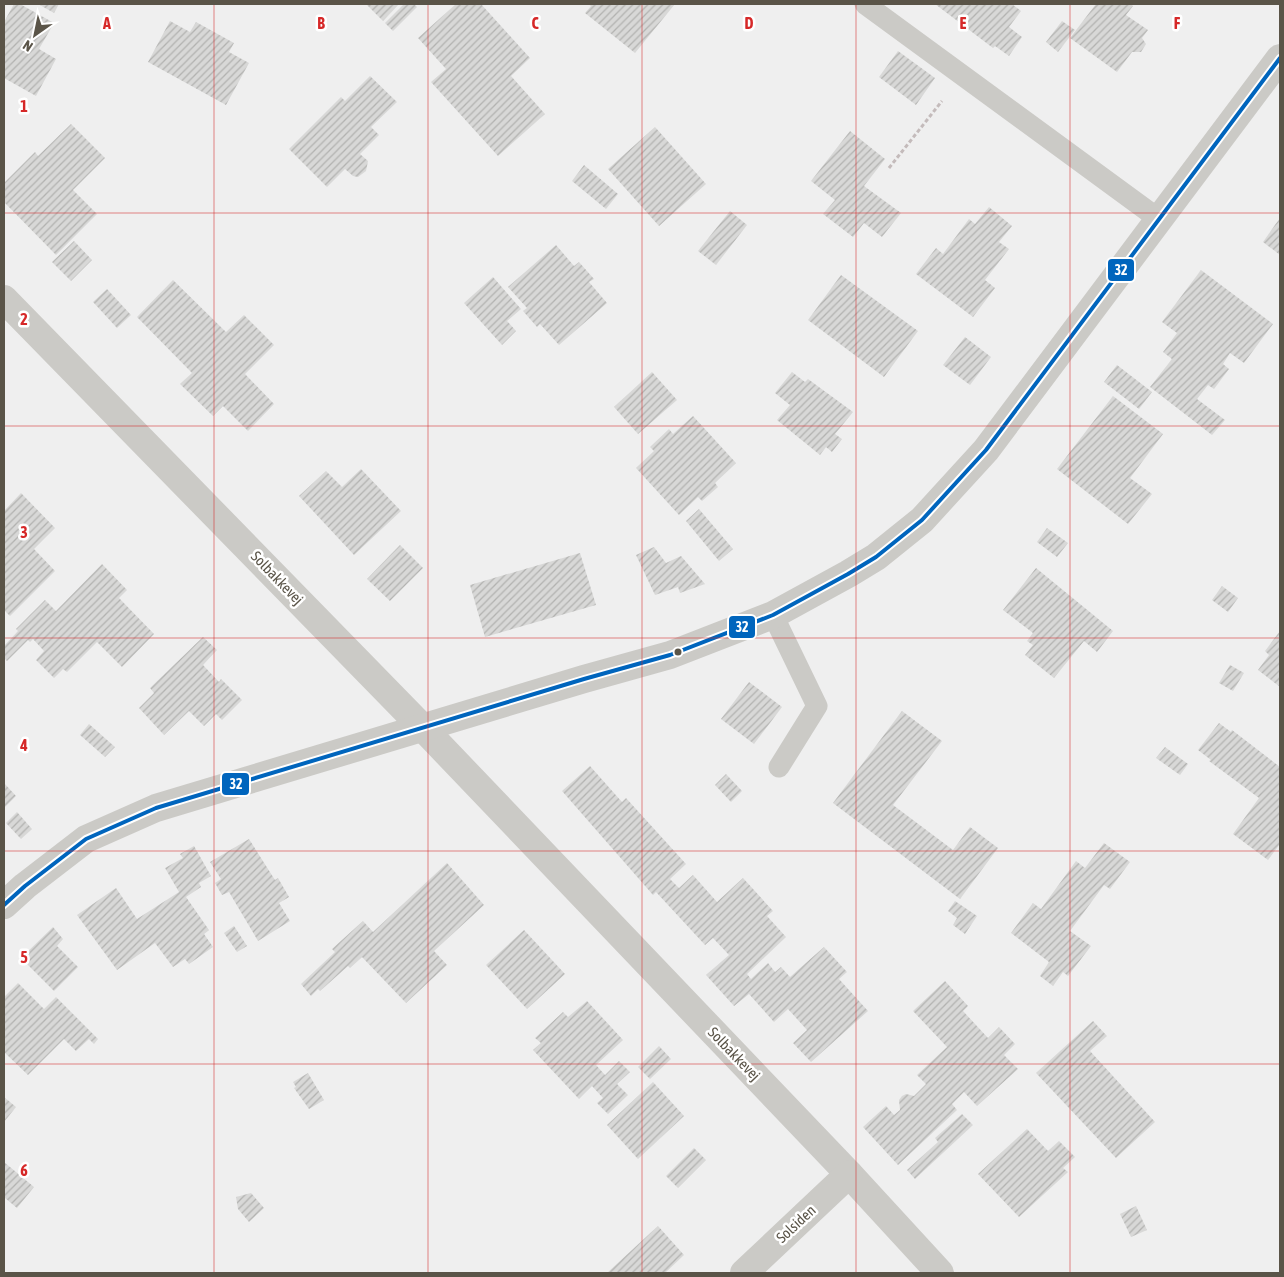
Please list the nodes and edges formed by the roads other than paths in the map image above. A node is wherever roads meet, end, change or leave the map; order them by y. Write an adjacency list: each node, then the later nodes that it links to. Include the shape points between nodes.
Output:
1 (866, 4): 3 (lane)
2 (1280, 58): 3 (street)
3 (1160, 220): 5 (street, via 986,450 922,520 876,557)
4 (4, 299): 6 (street, Solbakkevej)
5 (773, 615): 6 (street, via 670,655); 7 (lane, via 817,706)
6 (423, 728): 8 (street, via 156,808 86,839); 9 (street, Solbakkevej)
7 (779, 767)
8 (4, 905)
9 (849, 1174): 10 (street, Solsiden); 11 (street, Solbakkevej)
10 (744, 1273)
11 (940, 1273)

